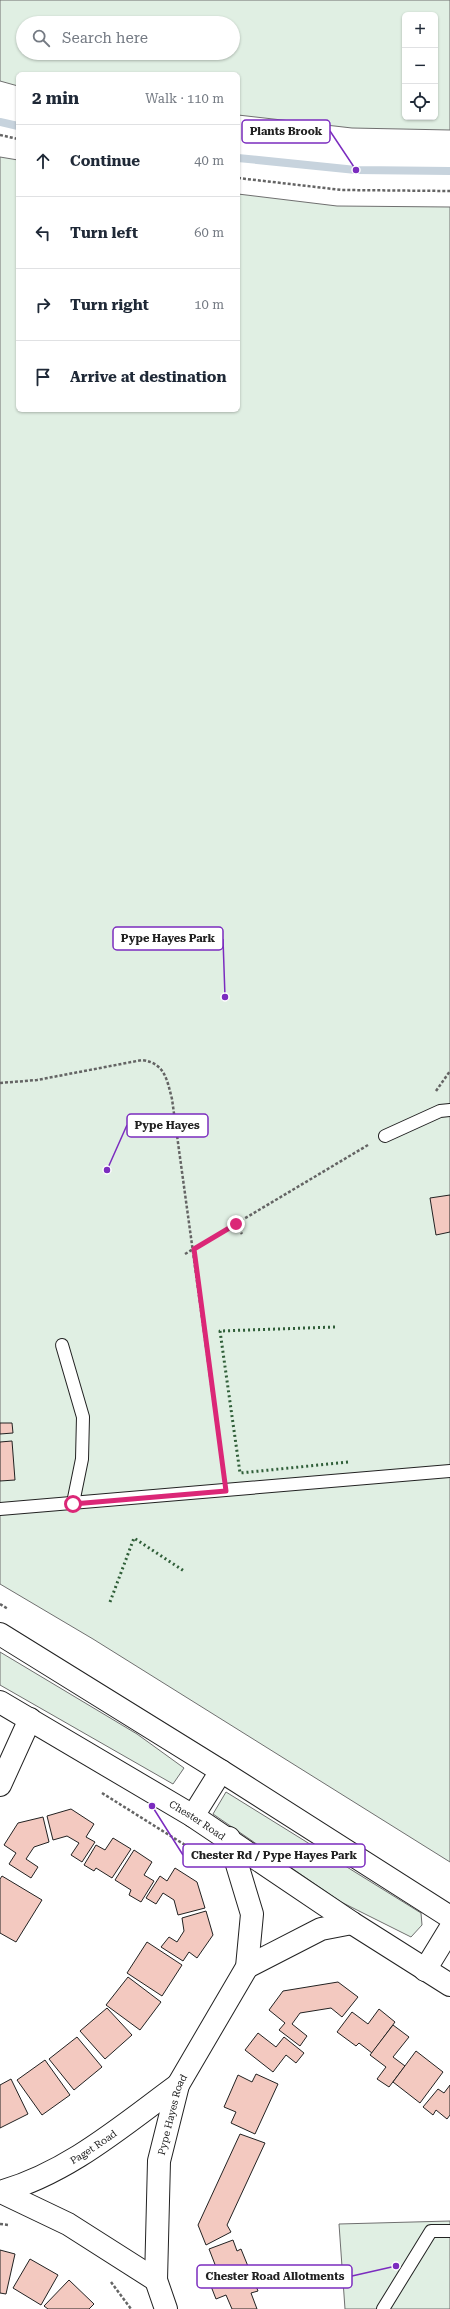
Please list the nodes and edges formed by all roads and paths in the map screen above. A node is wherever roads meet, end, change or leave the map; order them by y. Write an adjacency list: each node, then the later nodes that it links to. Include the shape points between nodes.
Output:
1 (0, 136): 2 (path)
2 (16, 139)
3 (240, 178): 4 (path, via 342,190)
4 (450, 191)
5 (450, 1071): 7 (path)
6 (0, 1083): 12 (path, via 37,1080 142,1060 153,1062 160,1067 166,1077 172,1099)
7 (433, 1094)
8 (450, 1110): 9 (lane, via 440,1111)
9 (385, 1136): 10 (path)
10 (236, 1224): 11 (path); 12 (path)
11 (242, 1234)
12 (194, 1249): 13 (path); 16 (path)
13 (185, 1254)
14 (62, 1345): 17 (lane, via 83,1417 82,1459)
15 (450, 1471): 16 (lane)
16 (226, 1491): 17 (lane)
17 (73, 1504): 18 (lane)
18 (0, 1510)
19 (0, 1634): 22 (main road)
20 (0, 1702): 21 (main road, Chester Road)
21 (30, 1719): 23 (main road); 25 (main road, Chester Road)
22 (221, 1771): 25 (main road); 28 (main road)
23 (0, 1785)
24 (100, 1792): 27 (path)
25 (193, 1816): 26 (main road, Chester Road)
26 (229, 1838): 27 (main road, Pype Hayes Road); 29 (main road, Chester Road)
27 (242, 1882): 31 (main road, Pype Hayes Road, via 252,1914)
28 (450, 1917)
29 (352, 1923): 31 (main road, via 321,1929); 32 (main road, Chester Road)
30 (450, 1929): 32 (main road)
31 (247, 1967): 34 (main road, Pype Hayes Road)
32 (426, 1970): 33 (main road, Chester Road)
33 (450, 1984)
34 (178, 2085): 35 (main road, Paget Road, via 76,2160 40,2178); 37 (main road, Pype Hayes Road, via 158,2161)
35 (1, 2192): 37 (main road, via 68,2224)
36 (450, 2231): 39 (lane, via 431,2231)
37 (156, 2280): 38 (main road, Pype Hayes Road)
38 (166, 2309)
39 (383, 2309)

